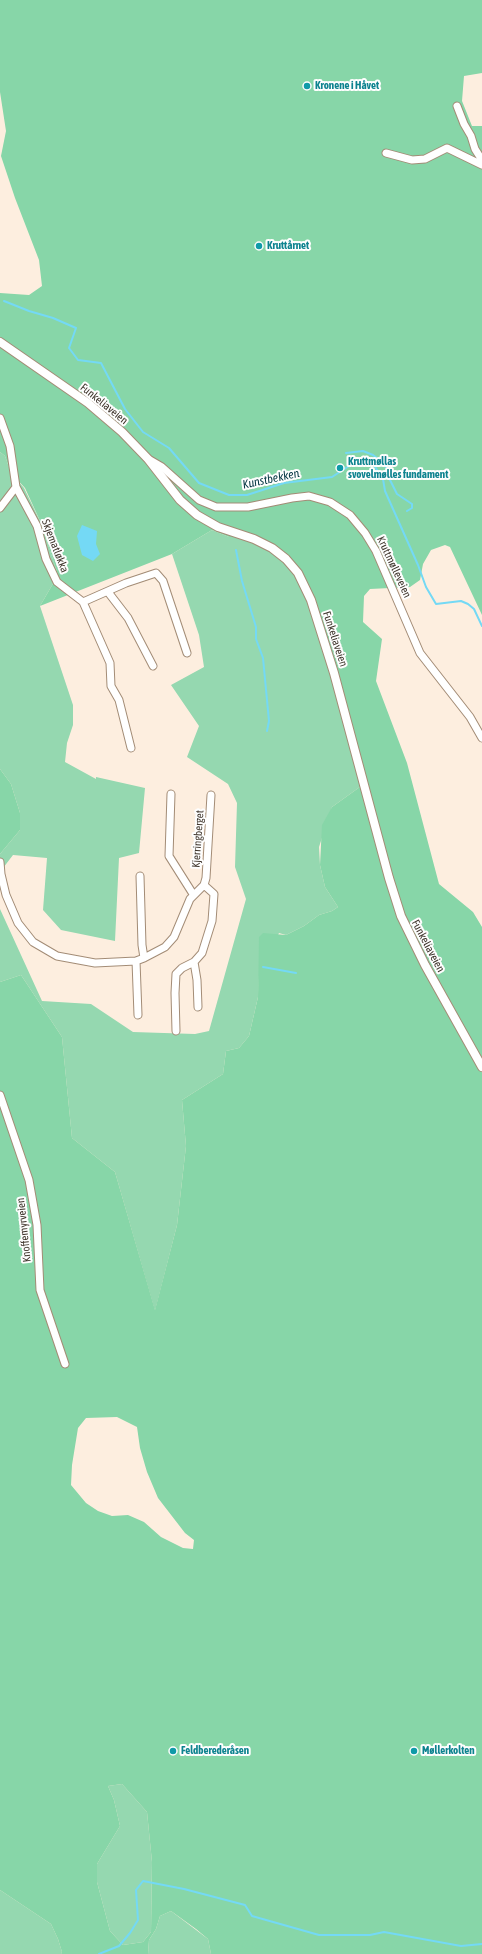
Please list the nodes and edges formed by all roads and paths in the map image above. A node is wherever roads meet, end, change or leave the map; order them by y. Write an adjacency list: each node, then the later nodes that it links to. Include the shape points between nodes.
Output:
1 (457, 106): 3 (street)
2 (386, 153): 4 (street, via 420,160 446,148)
3 (482, 160)
4 (482, 165)
5 (0, 342): 7 (street, Funkeliaveien, via 100,413)
6 (0, 418): 8 (street, via 10,446)
7 (148, 459): 14 (street, Kruttmølleveien, via 162,467 198,500 216,507 248,507 309,496 330,502 344,510 358,523 376,551 420,653 470,717); 28 (street, Funkeliaveien, via 180,500 197,515 218,527 272,548 286,559 303,581 334,673 401,916 425,965)
8 (16, 487): 9 (street); 11 (street, Skjematløkka, via 37,526 46,559 57,582)
9 (0, 508)
10 (108, 592): 11 (street); 12 (street, via 156,573 163,581); 13 (street, via 128,618)
11 (83, 602): 15 (street, via 110,663 111,686 119,700)
12 (187, 653)
13 (153, 666)
14 (482, 738)
15 (131, 748)
16 (171, 794): 21 (street, Kjerringberget, via 169,856)
17 (211, 795): 20 (street, Kjerringberget)
18 (0, 862): 23 (street, via 6,895 18,923 33,942 57,956 95,964)
19 (140, 876): 22 (street)
20 (204, 885): 21 (street); 24 (street, via 214,894 214,911 205,947)
21 (192, 894): 22 (street, via 174,937 165,947)
22 (144, 958): 23 (street)
23 (136, 961): 26 (street)
24 (194, 962): 25 (street); 27 (street, via 176,974)
25 (198, 1007)
26 (138, 1015)
27 (176, 1031)
28 (482, 1067)
29 (0, 1095): 30 (street, Knoffemyrveien, via 29,1180 37,1224 40,1290)
30 (65, 1364)

